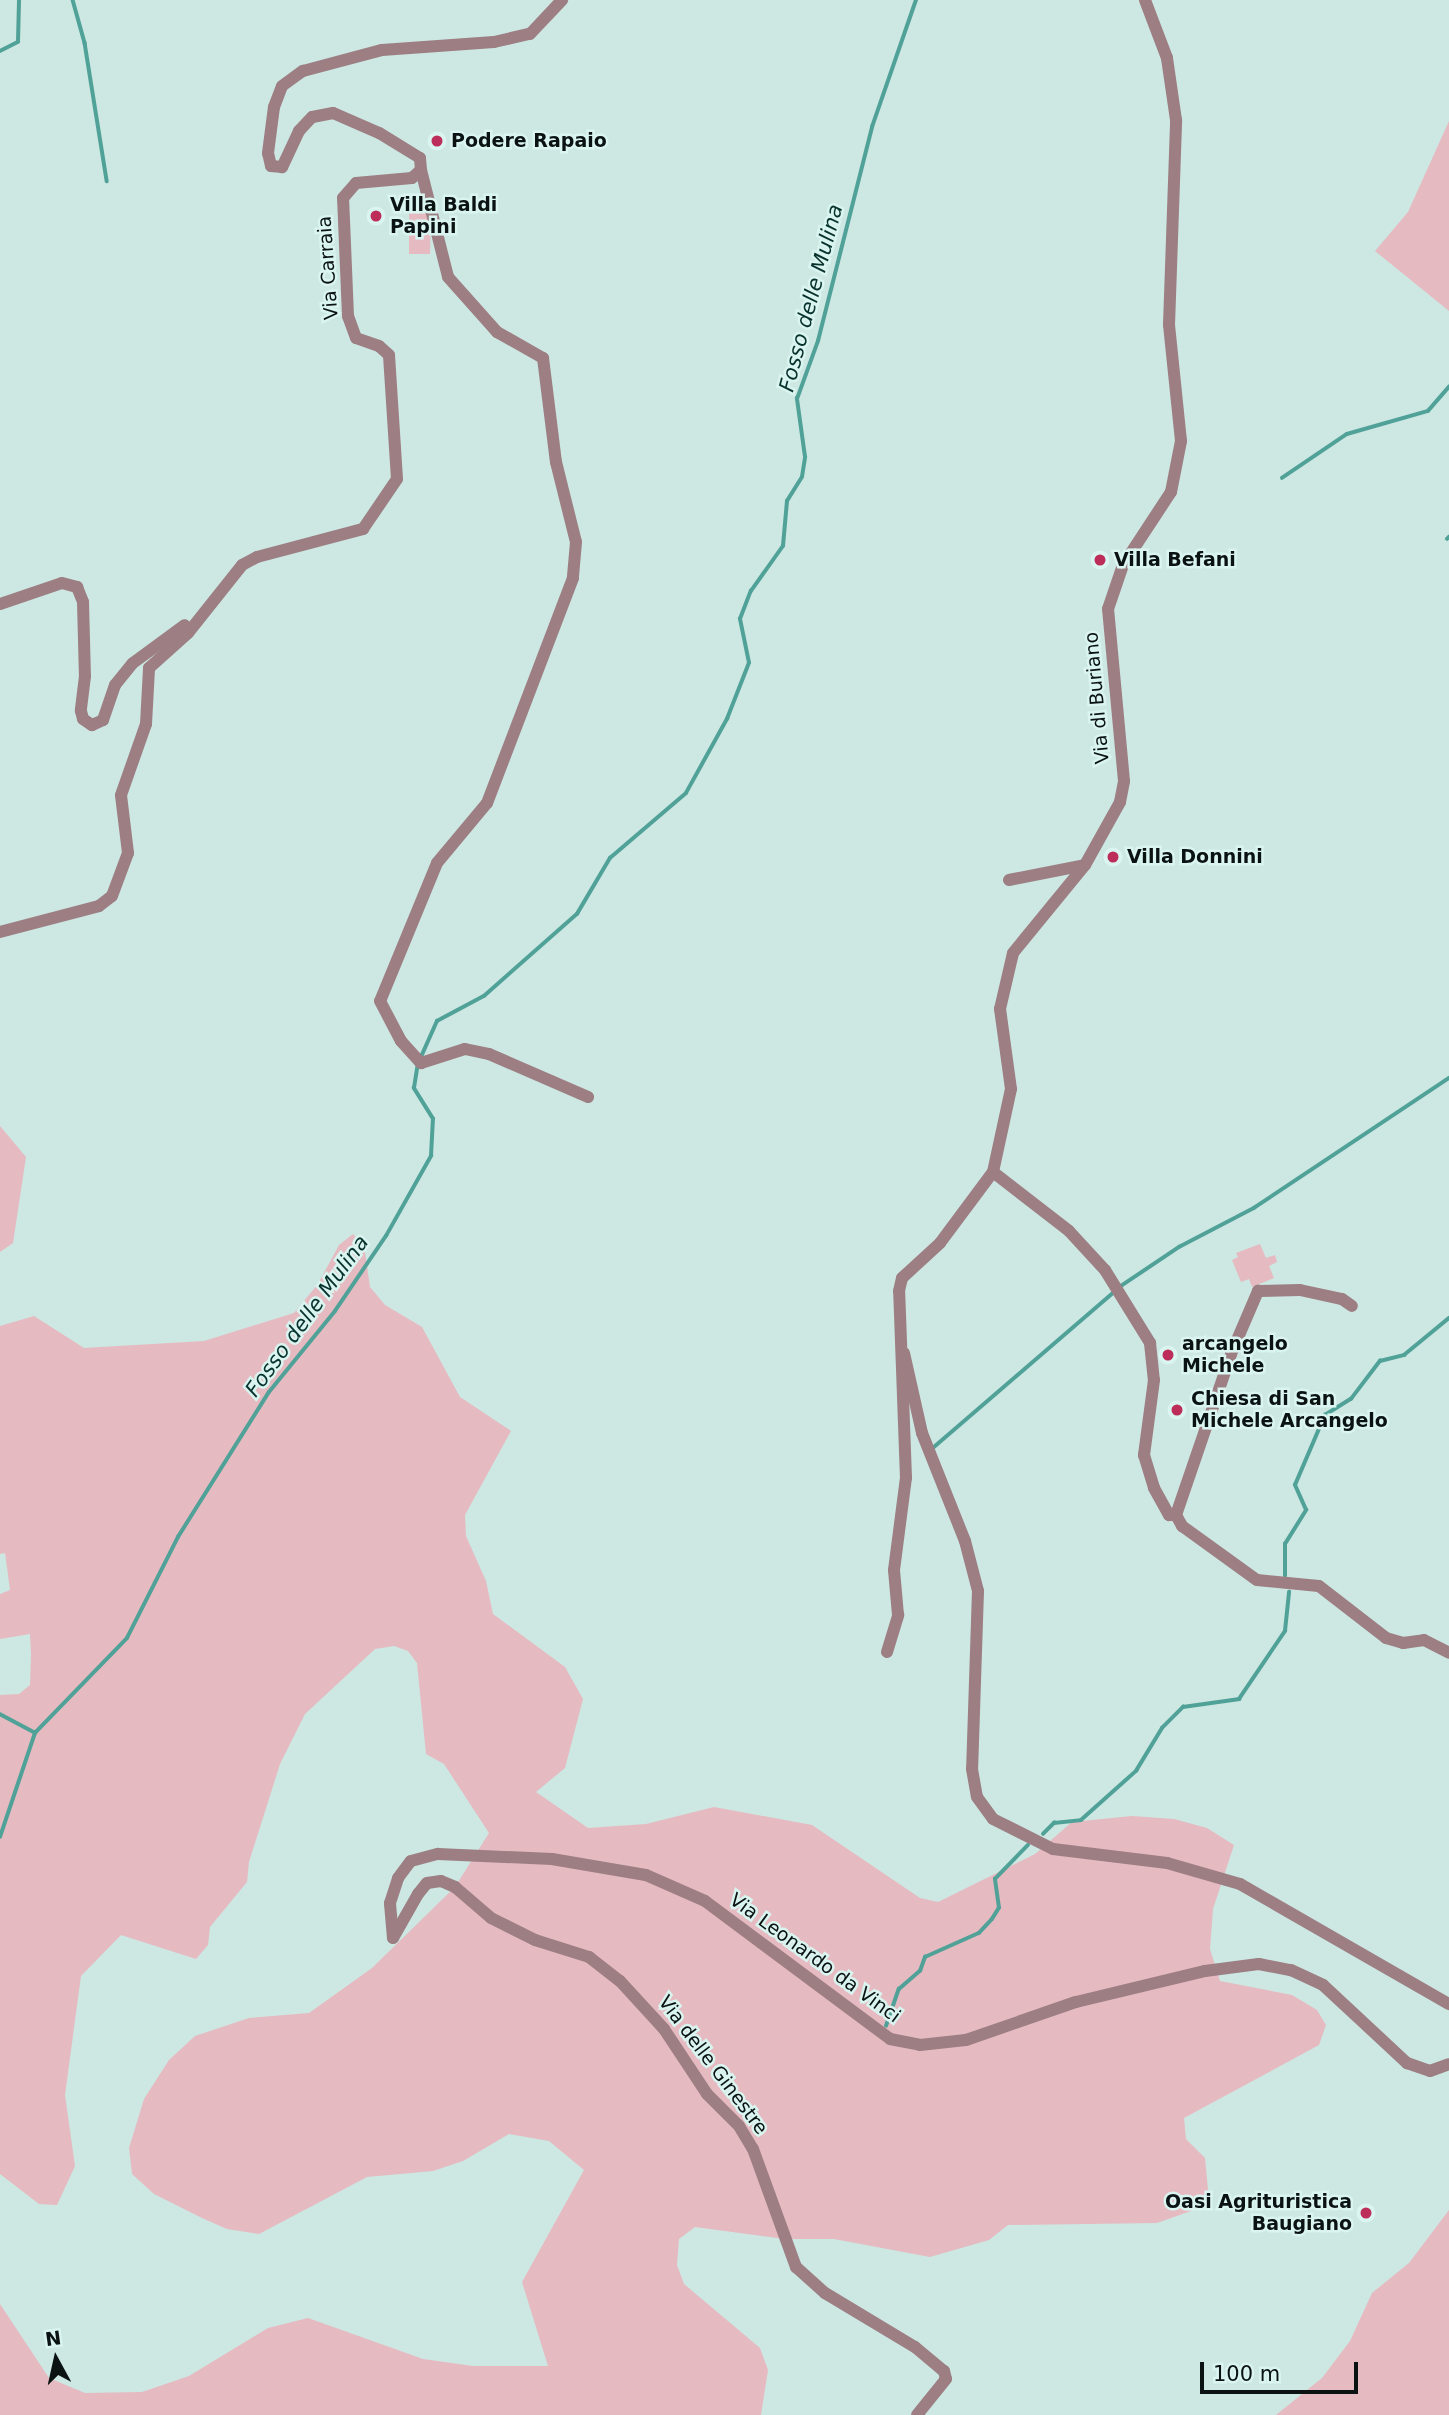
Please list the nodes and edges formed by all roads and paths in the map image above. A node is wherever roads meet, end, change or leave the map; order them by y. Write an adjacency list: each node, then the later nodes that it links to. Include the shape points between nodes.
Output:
1 (562, 0): 3 (street, via 530,34 494,42 382,50 303,71 282,86 274,107 268,153 271,166 282,167 299,131 312,117 333,113 410,149 420,158)
2 (1145, 0): 6 (street, Via di Buriano, via 1167,58 1176,120 1169,325 1181,441 1164,508 1111,589 1108,609 1124,781 1120,802)
3 (421, 170): 5 (street, Via Carraia, via 412,178 350,185 344,198 348,316 356,338 389,355 397,479 363,529 257,557 242,565); 9 (street, via 448,277 498,332 543,358 556,462 576,541 573,578 487,803 437,863 380,1001 401,1041 421,1063 465,1049 519,1064)
4 (0, 604): 5 (street, via 62,583 77,587 83,602 81,711 92,725 103,720 115,685 133,663)
5 (206, 606): 8 (street, Via Carraia, via 188,633 149,668 146,724 121,795 128,853 111,896 99,906)
6 (1084, 865): 7 (street); 10 (street, Via di Buriano, via 1013,953 1004,981 1000,1031 1011,1090)
7 (1009, 880)
8 (0, 932)
9 (588, 1097)
10 (993, 1172): 12 (street, Via di Buriano, via 940,1243 902,1278 897,1306); 13 (street, via 1069,1231 1105,1270 1150,1343 1154,1380 1144,1455 1154,1488 1169,1515)
11 (1352, 1306): 13 (street, via 1342,1299 1300,1290 1258,1291)
12 (900, 1342): 14 (street, via 906,1478 894,1570 898,1615); 17 (street, via 922,1433 965,1541 978,1591 972,1769 977,1797 993,1819 1053,1849 1167,1863 1240,1884)
13 (1176, 1515): 15 (street, via 1190,1533 1257,1580 1319,1586 1386,1638 1403,1643 1424,1640)
14 (887, 1652)
15 (1449, 1653)
16 (393, 1938): 18 (street, Via Leonardo da Vinci, via 390,1903 398,1878 411,1861 438,1854 552,1859 646,1875 705,1901 890,2039 920,2045 966,2040 1076,2003 1205,1970 1259,1964 1291,1970 1323,1985 1407,2063 1430,2071); 19 (street, Via delle Ginestre, via 427,1883 441,1881 455,1887 491,1918 534,1940 589,1957 620,1981 664,2029 707,2094 739,2126 753,2149 796,2267 825,2293 915,2347 944,2371 946,2379)
17 (1449, 2004)
18 (1449, 2064)
19 (917, 2415)

